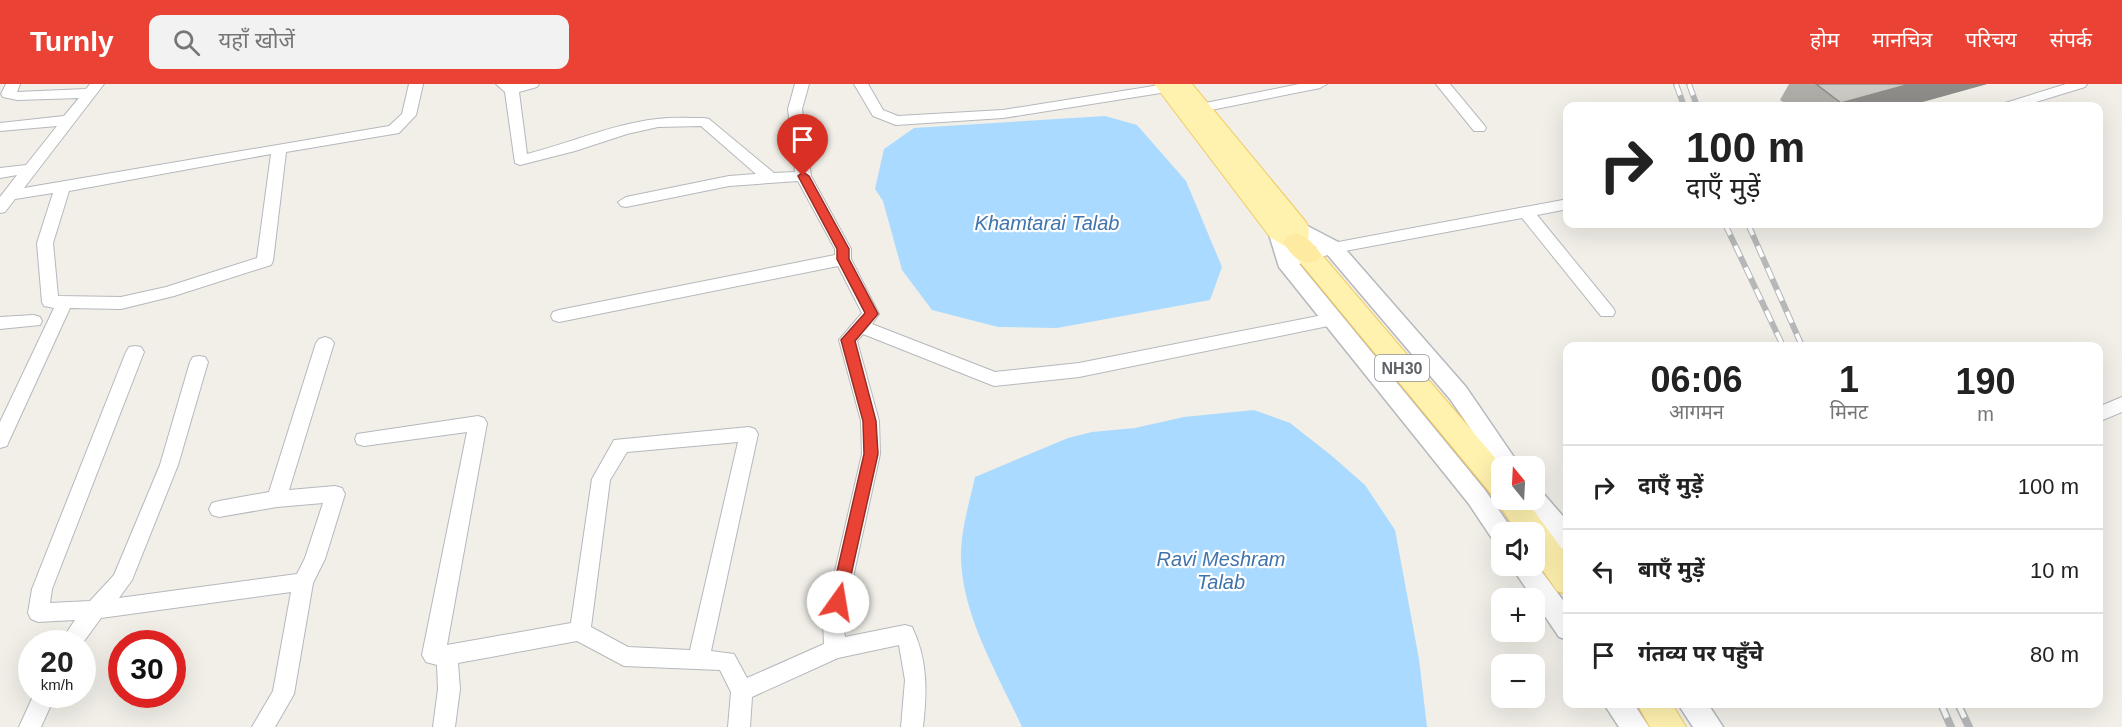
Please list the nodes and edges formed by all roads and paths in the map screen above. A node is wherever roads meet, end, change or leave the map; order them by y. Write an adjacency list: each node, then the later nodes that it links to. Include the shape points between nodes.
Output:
1 (13, 84): 11 (street, via 9,93 17,96)
2 (416, 84): 17 (street, via 409,115 394,130)
3 (532, 84): 10 (street)
4 (802, 84): 20 (street, via 795,109)
5 (861, 84): 9 (street, via 878,113 896,121 1004,114)
6 (1320, 84): 13 (street)
7 (1443, 84): 16 (street)
8 (2080, 84): 12 (street)
9 (1171, 85): 13 (main road, NH30)
10 (508, 87): 21 (street, via 520,160 624,130 658,123 704,122)
11 (94, 88): 14 (street)
12 (2023, 102)
13 (1194, 110): 28 (main road, NH30)
14 (68, 120): 15 (street); 18 (street)
15 (0, 128)
16 (1479, 128)
17 (279, 148): 22 (street); 31 (street, via 265,261 121,303)
18 (30, 169): 19 (street); 23 (street)
19 (0, 173)
20 (803, 176): 21 (street); 30 (street, via 843,249)
21 (770, 178): 24 (street, via 729,181)
22 (63, 187): 23 (street); 31 (street, via 45,243 50,302)
23 (10, 195): 26 (street)
24 (626, 202)
25 (1563, 205): 27 (street)
26 (0, 208)
27 (1527, 213): 29 (street); 32 (street)
28 (1293, 244): 29 (street); 29 (street); 34 (street); 46 (main road, NH30)
29 (1333, 248): 45 (street, via 1458,393)
30 (843, 259): 33 (street); 37 (street, via 871,314)
31 (64, 302): 44 (street)
32 (1607, 312)
33 (559, 316)
34 (1333, 320): 37 (street, via 1079,370 994,379); 50 (street)
35 (34, 321): 36 (street)
36 (0, 324)
37 (861, 326): 60 (street, via 848,340 870,421 871,454 833,623)
38 (325, 343): 47 (street)
39 (135, 352): 56 (street, via 42,589 38,613)
40 (199, 362): 56 (street, via 169,465 122,580)
41 (2122, 404): 42 (street)
42 (2103, 412)
43 (364, 439): 61 (street, via 478,423 433,655)
44 (0, 441)
45 (1491, 456)
46 (1491, 467)
47 (277, 499): 48 (street); 55 (street, via 335,494 315,559)
48 (219, 509)
49 (1543, 510): 51 (street)
50 (1494, 522)
51 (1563, 535)
52 (1545, 549): 53 (main road, NH30)
53 (1563, 575)
54 (1531, 576): 57 (street)
55 (303, 582): 56 (street); 69 (street, via 283,694)
56 (95, 610): 58 (street)
57 (1563, 622)
58 (80, 630)
59 (580, 632): 61 (street); 62 (street, via 612,646 624,656); 62 (street, via 602,479 621,445 749,434)
60 (835, 649): 63 (street); 72 (street, via 905,634 913,649)
61 (447, 656): 70 (street, via 449,689)
62 (698, 660): 63 (street, via 726,661)
63 (742, 691): 71 (street)
64 (39, 708): 68 (street)
65 (1621, 708): 73 (street)
66 (1656, 708): 74 (main road)
67 (1695, 708): 75 (street)
68 (30, 727)
69 (263, 727)
70 (444, 727)
71 (739, 727)
72 (912, 727)
73 (1635, 727)
74 (1669, 727)
75 (1709, 727)

